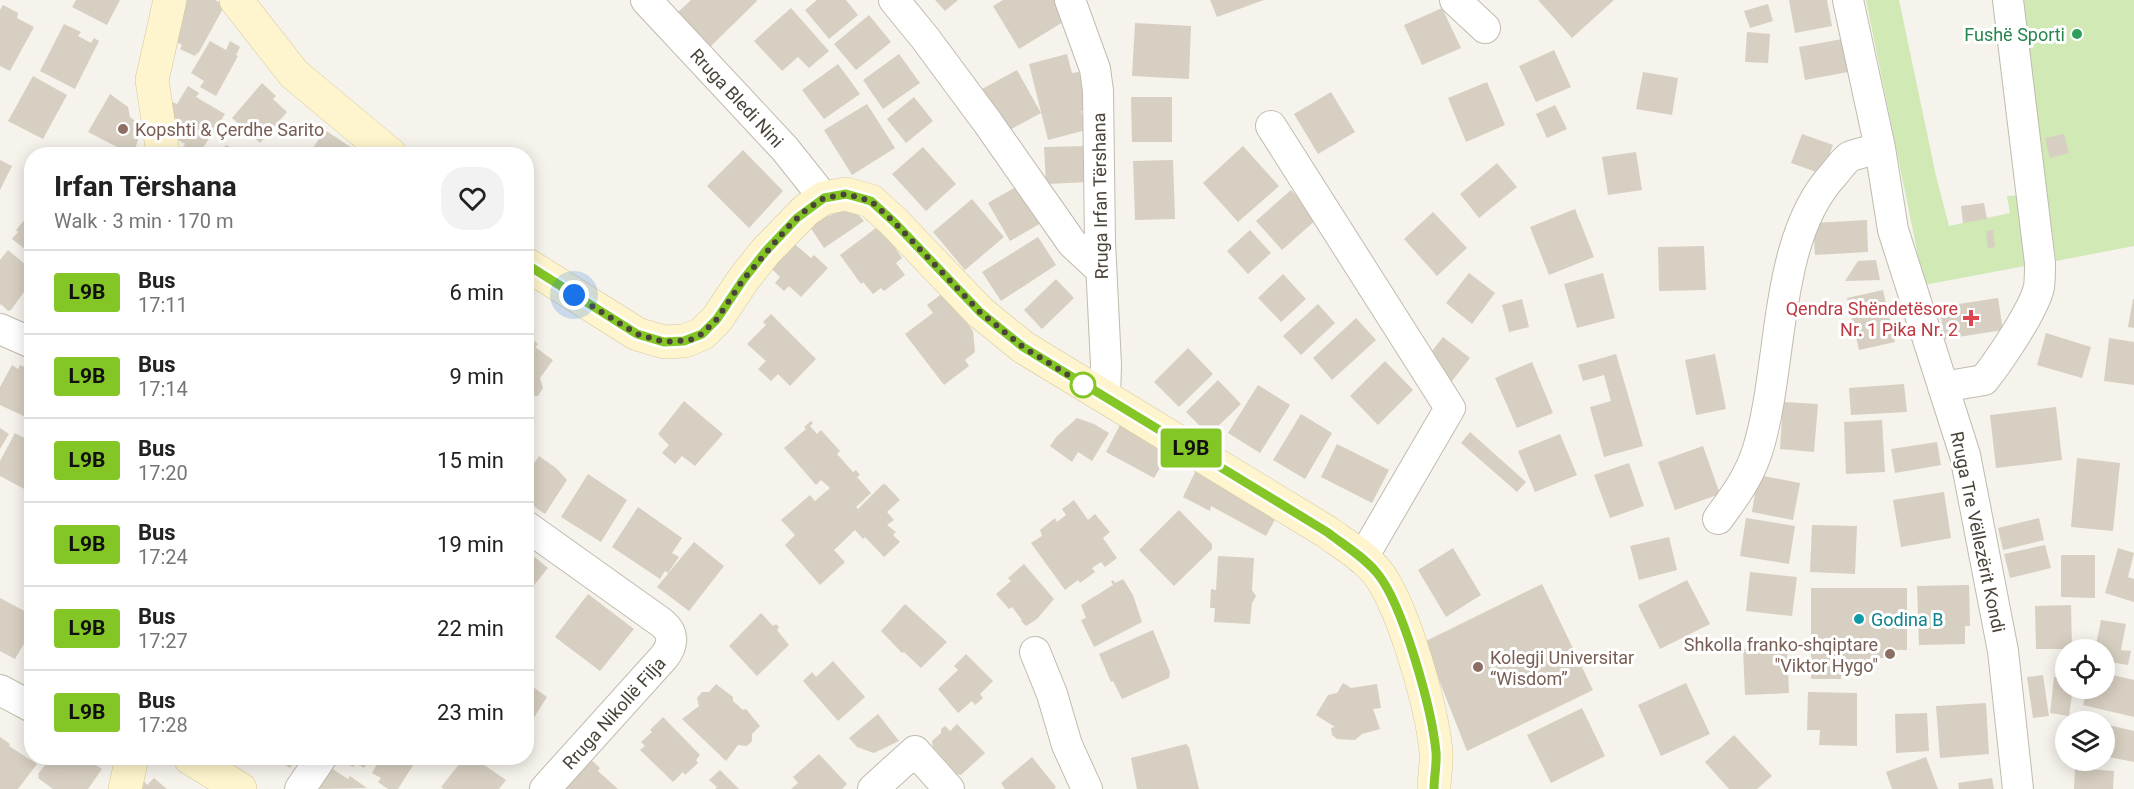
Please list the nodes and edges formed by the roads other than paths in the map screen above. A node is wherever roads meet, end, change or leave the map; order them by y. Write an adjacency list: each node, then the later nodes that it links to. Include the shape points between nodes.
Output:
1 (170, 0): 11 (street, via 152,80)
2 (236, 0): 12 (street, via 294,74)
3 (646, 0): 14 (street, Rruga Bledi Nini, via 784,149)
4 (894, 0): 16 (street, via 988,123 1072,243)
5 (1070, 0): 16 (street, Rruga Irfan Tërshana, via 1093,62 1098,91)
6 (1455, 0): 9 (street)
7 (1848, 0): 13 (street, Rruga Tre Vëllezërit Kondi)
8 (2008, 0): 19 (street, via 2040,263 2039,288 1998,363 1984,380)
9 (1485, 28)
10 (1271, 126): 23 (street, via 1450,408)
11 (162, 147)
12 (382, 147)
13 (1880, 148): 19 (street, Rruga Tre Vëllezërit Kondi, via 1893,230); 21 (street, via 1849,158 1823,186 1804,219 1783,304 1757,452 1743,485)
14 (824, 198): 15 (street, via 806,210 765,252 717,319 702,334 684,341 664,342 637,334); 20 (street, via 846,194 871,201 980,312 1023,347)
15 (534, 269)
16 (1101, 270): 20 (street, Rruga Irfan Tërshana)
17 (0, 329): 18 (street)
18 (24, 340)
19 (1943, 387): 38 (street, Rruga Tre Vëllezërit Kondi, via 1965,455 2003,651)
20 (1105, 397): 23 (street, via 1327,532)
21 (1718, 519)
22 (534, 532): 33 (street, Rruga Nikollë Filja, via 662,623 672,638 664,657)
23 (1362, 559): 37 (street, via 1386,586 1410,647 1434,736)
24 (1035, 652): 36 (street)
25 (0, 690): 26 (street)
26 (24, 703)
27 (130, 765): 30 (street)
28 (201, 765): 31 (street)
29 (316, 765): 32 (street)
30 (125, 789)
31 (240, 789)
32 (300, 789)
33 (545, 789)
34 (873, 789): 35 (street, via 915,751)
35 (949, 789)
36 (1087, 789)
37 (1434, 789)
38 (2018, 789)

